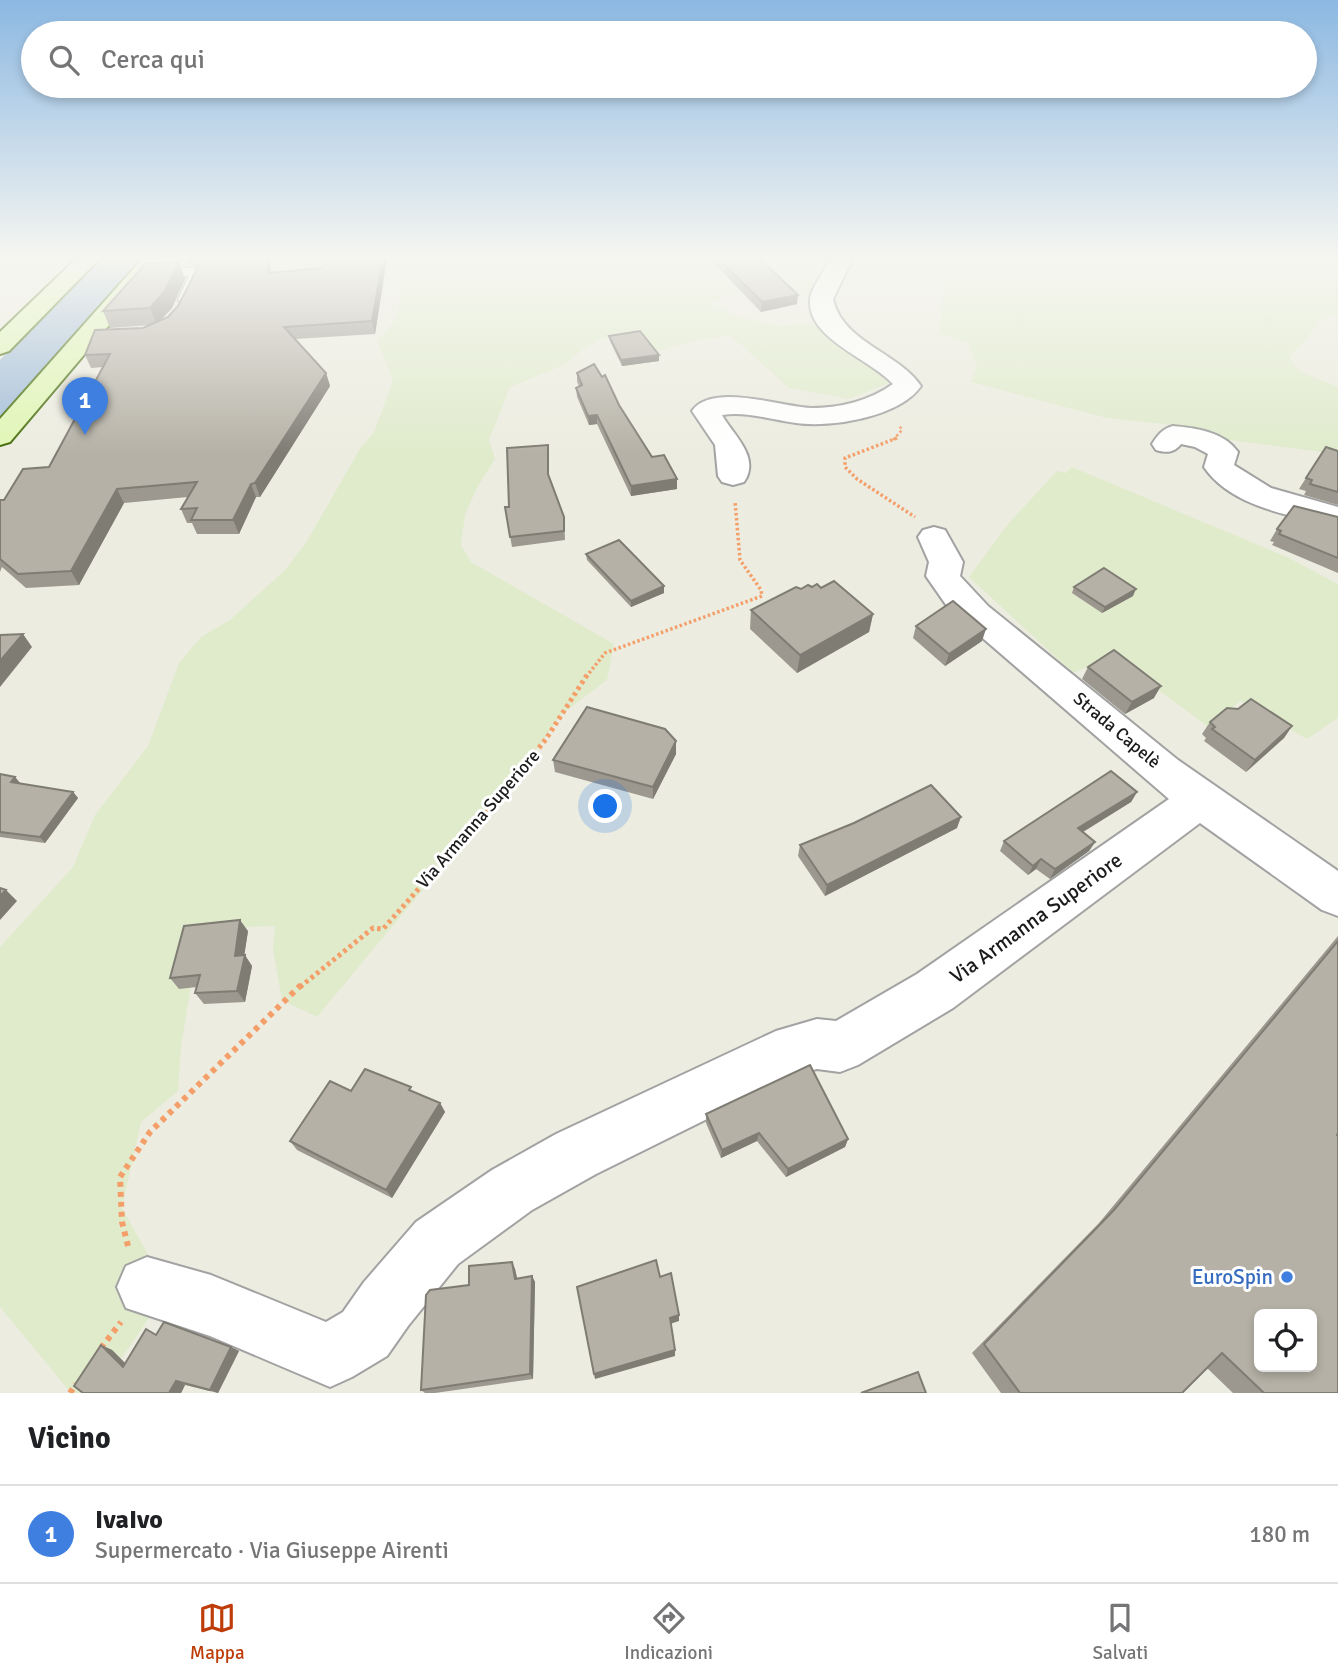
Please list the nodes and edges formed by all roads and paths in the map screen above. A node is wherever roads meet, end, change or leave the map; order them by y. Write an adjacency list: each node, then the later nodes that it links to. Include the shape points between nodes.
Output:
1 (24, 323): 4 (main road)
2 (104, 323): 6 (main road)
3 (832, 323): 5 (street, via 908,386)
4 (0, 346)
5 (864, 407): 8 (street, via 821,417 740,407 706,411 730,444); 10 (path, via 898,423 902,430 897,438 845,458 845,467 926,526)
6 (0, 436)
7 (1167, 444): 9 (street, via 1173,435 1212,442 1223,452 1219,467 1233,481 1279,504)
8 (733, 476): 13 (path, Via Armanna Superiore, via 740,560 762,596 605,653 501,796 383,929 373,928 311,976 150,1132 120,1177 122,1222 130,1255)
9 (1338, 517)
10 (934, 537): 11 (street, Strada Capelè, via 947,562 946,583 976,613)
11 (1200, 799): 12 (street, Strada Capelè); 13 (street, Via Armanna Superiore, via 999,947 840,1047 794,1048 512,1190 438,1243 365,1334 330,1355 211,1306)
12 (1338, 896)
13 (147, 1287): 14 (path)
14 (93, 1360)
15 (77, 1382): 16 (path)
16 (70, 1393)

